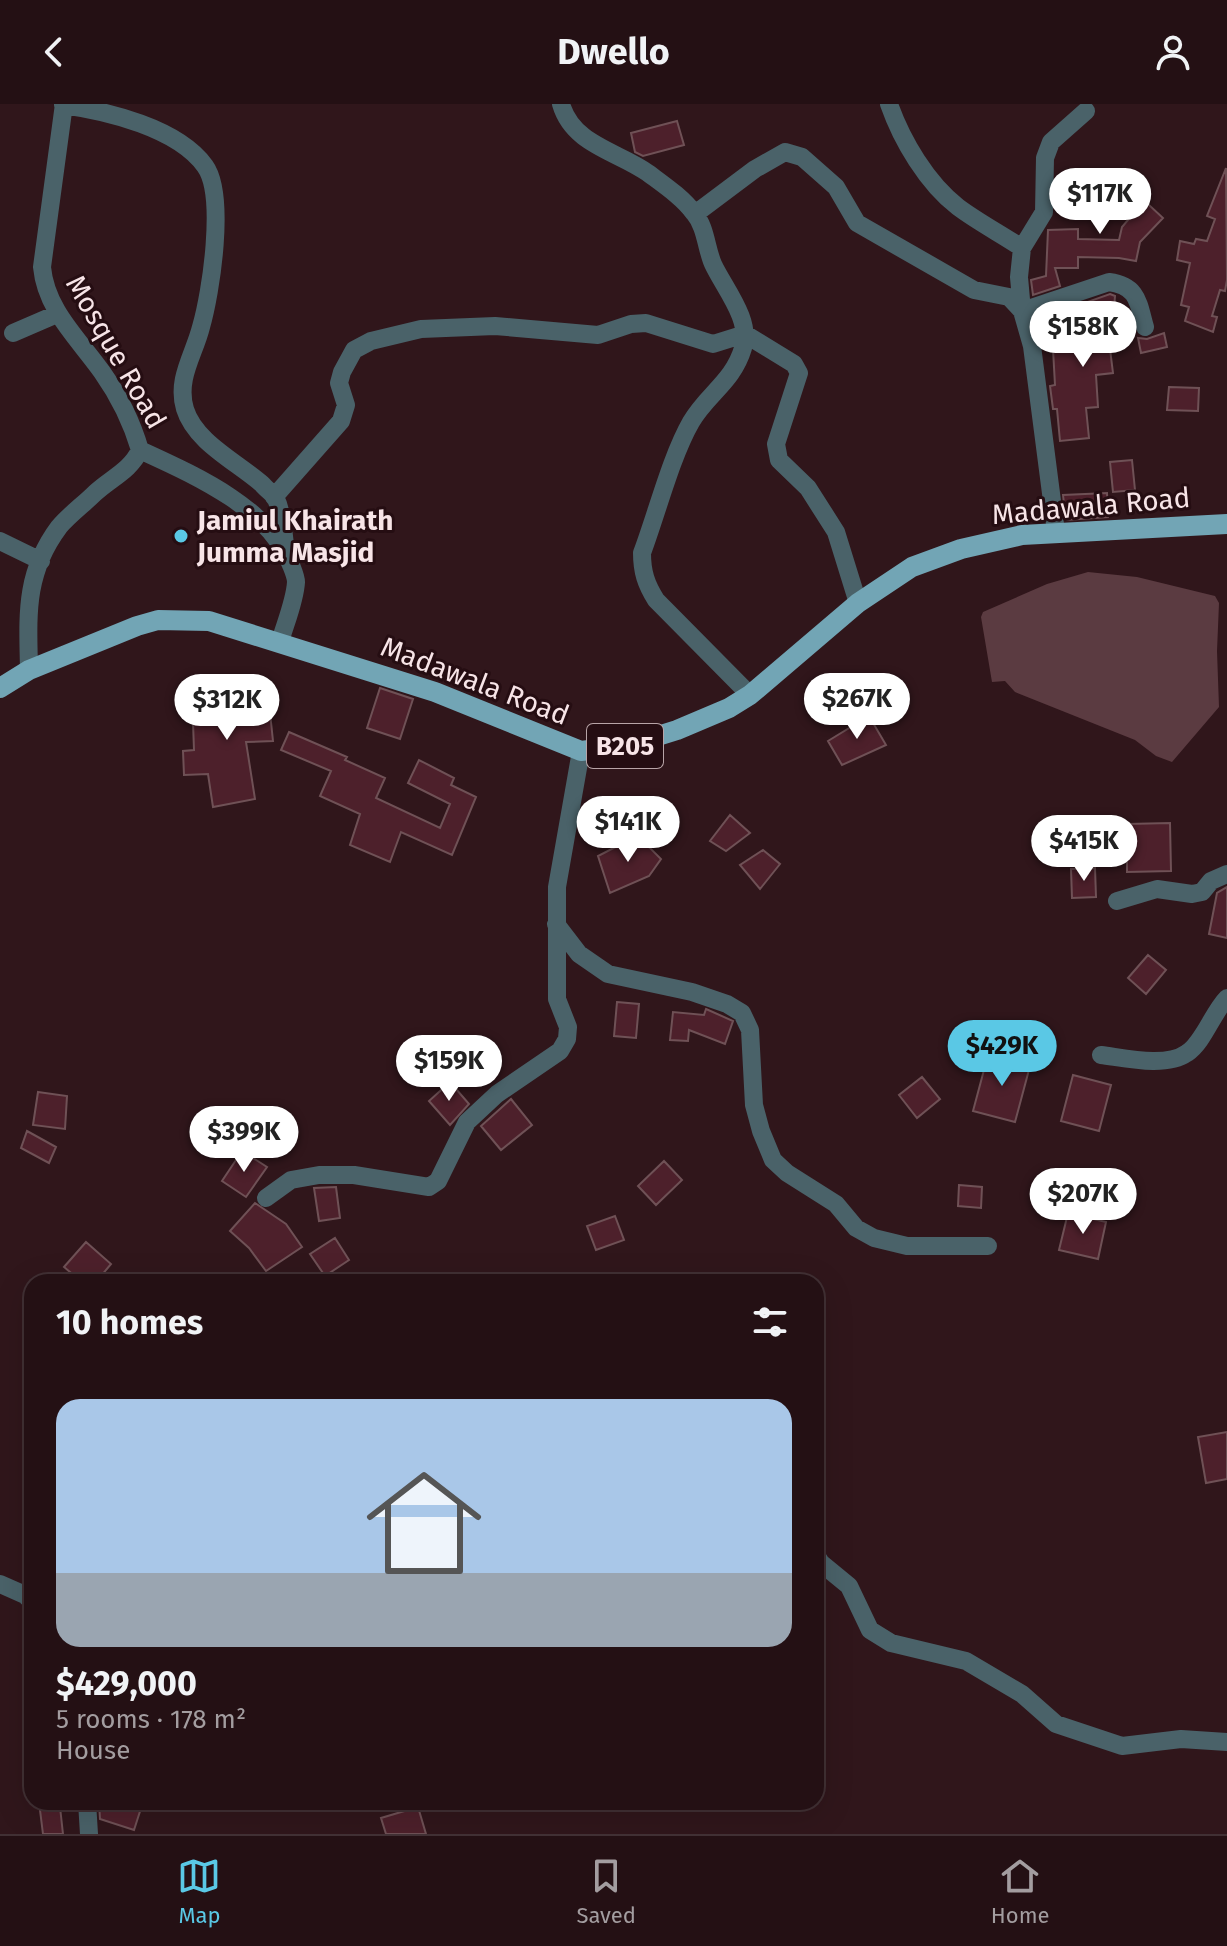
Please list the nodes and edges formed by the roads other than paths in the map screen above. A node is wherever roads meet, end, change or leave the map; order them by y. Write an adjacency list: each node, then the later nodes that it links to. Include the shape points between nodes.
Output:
1 (64, 104): 8 (street, Mosque Road, via 42,267 44,288); 13 (street, via 150,128 192,151 207,168 214,189 215,229 206,310 183,382 184,406 191,425)
2 (561, 104): 5 (street, via 577,132 641,168)
3 (889, 104): 6 (street, via 915,158 957,206)
4 (1086, 111): 6 (street, via 1051,142 1045,158 1044,212)
5 (695, 214): 7 (street, via 785,152 802,157 836,187 857,223 974,290 1009,297); 11 (street)
6 (1022, 248): 7 (street)
7 (1022, 311): 9 (street, via 1109,282 1122,283 1135,293); 15 (street, via 1032,346)
8 (57, 314): 10 (street); 12 (street, Mosque Road, via 105,375)
9 (1145, 327)
10 (13, 333)
11 (745, 334): 13 (street, via 713,344 646,323 598,335 495,326 421,329 371,341 354,350 342,372 339,383 346,405 341,421); 19 (street, via 794,364 799,373 776,444 779,460 808,488 836,532); 23 (street, via 732,372 689,426 642,553 642,571 656,600)
12 (140, 450): 17 (street, Mosque Road, via 231,497); 18 (street, via 134,462 60,527)
13 (274, 497): 17 (street)
14 (1227, 524): 15 (main road, Madawala Road / B205)
15 (1056, 532): 19 (main road, Madawala Road / B205, via 961,549 912,567)
16 (0, 541): 18 (street)
17 (286, 553): 20 (street, Mosque Road, via 297,580)
18 (41, 561): 21 (street, via 30,588)
19 (858, 603): 23 (main road, Madawala Road / B205)
20 (280, 642): 21 (main road, Madawala Road / B205, via 209,621 158,620); 24 (main road, Madawala Road / B205, via 435,692)
21 (29, 670): 22 (main road, Madawala Road / B205)
22 (0, 688)
23 (750, 695): 24 (main road, Madawala Road / B205, via 677,730 629,745)
24 (581, 751): 27 (street, via 557,887)
25 (1227, 874): 26 (street, via 1202,892 1157,889)
26 (1117, 901)
27 (556, 924): 30 (street, via 557,999 567,1039 560,1051 497,1094 467,1122 438,1181 429,1187 319,1175 291,1180); 31 (street, via 579,954 608,974 692,992 742,1013 750,1030 754,1105 773,1160 836,1204 856,1228 907,1246)
28 (1227, 998): 29 (street, via 1188,1053 1145,1062)
29 (1101, 1055)
30 (266, 1198)
31 (988, 1246)
32 (824, 1565): 35 (street, via 849,1586 870,1630 891,1643 966,1661 1022,1694 1056,1724 1122,1746 1181,1739)
33 (0, 1584): 34 (street)
34 (24, 1595)
35 (1227, 1742)
36 (88, 1810): 37 (street)
37 (89, 1834)

